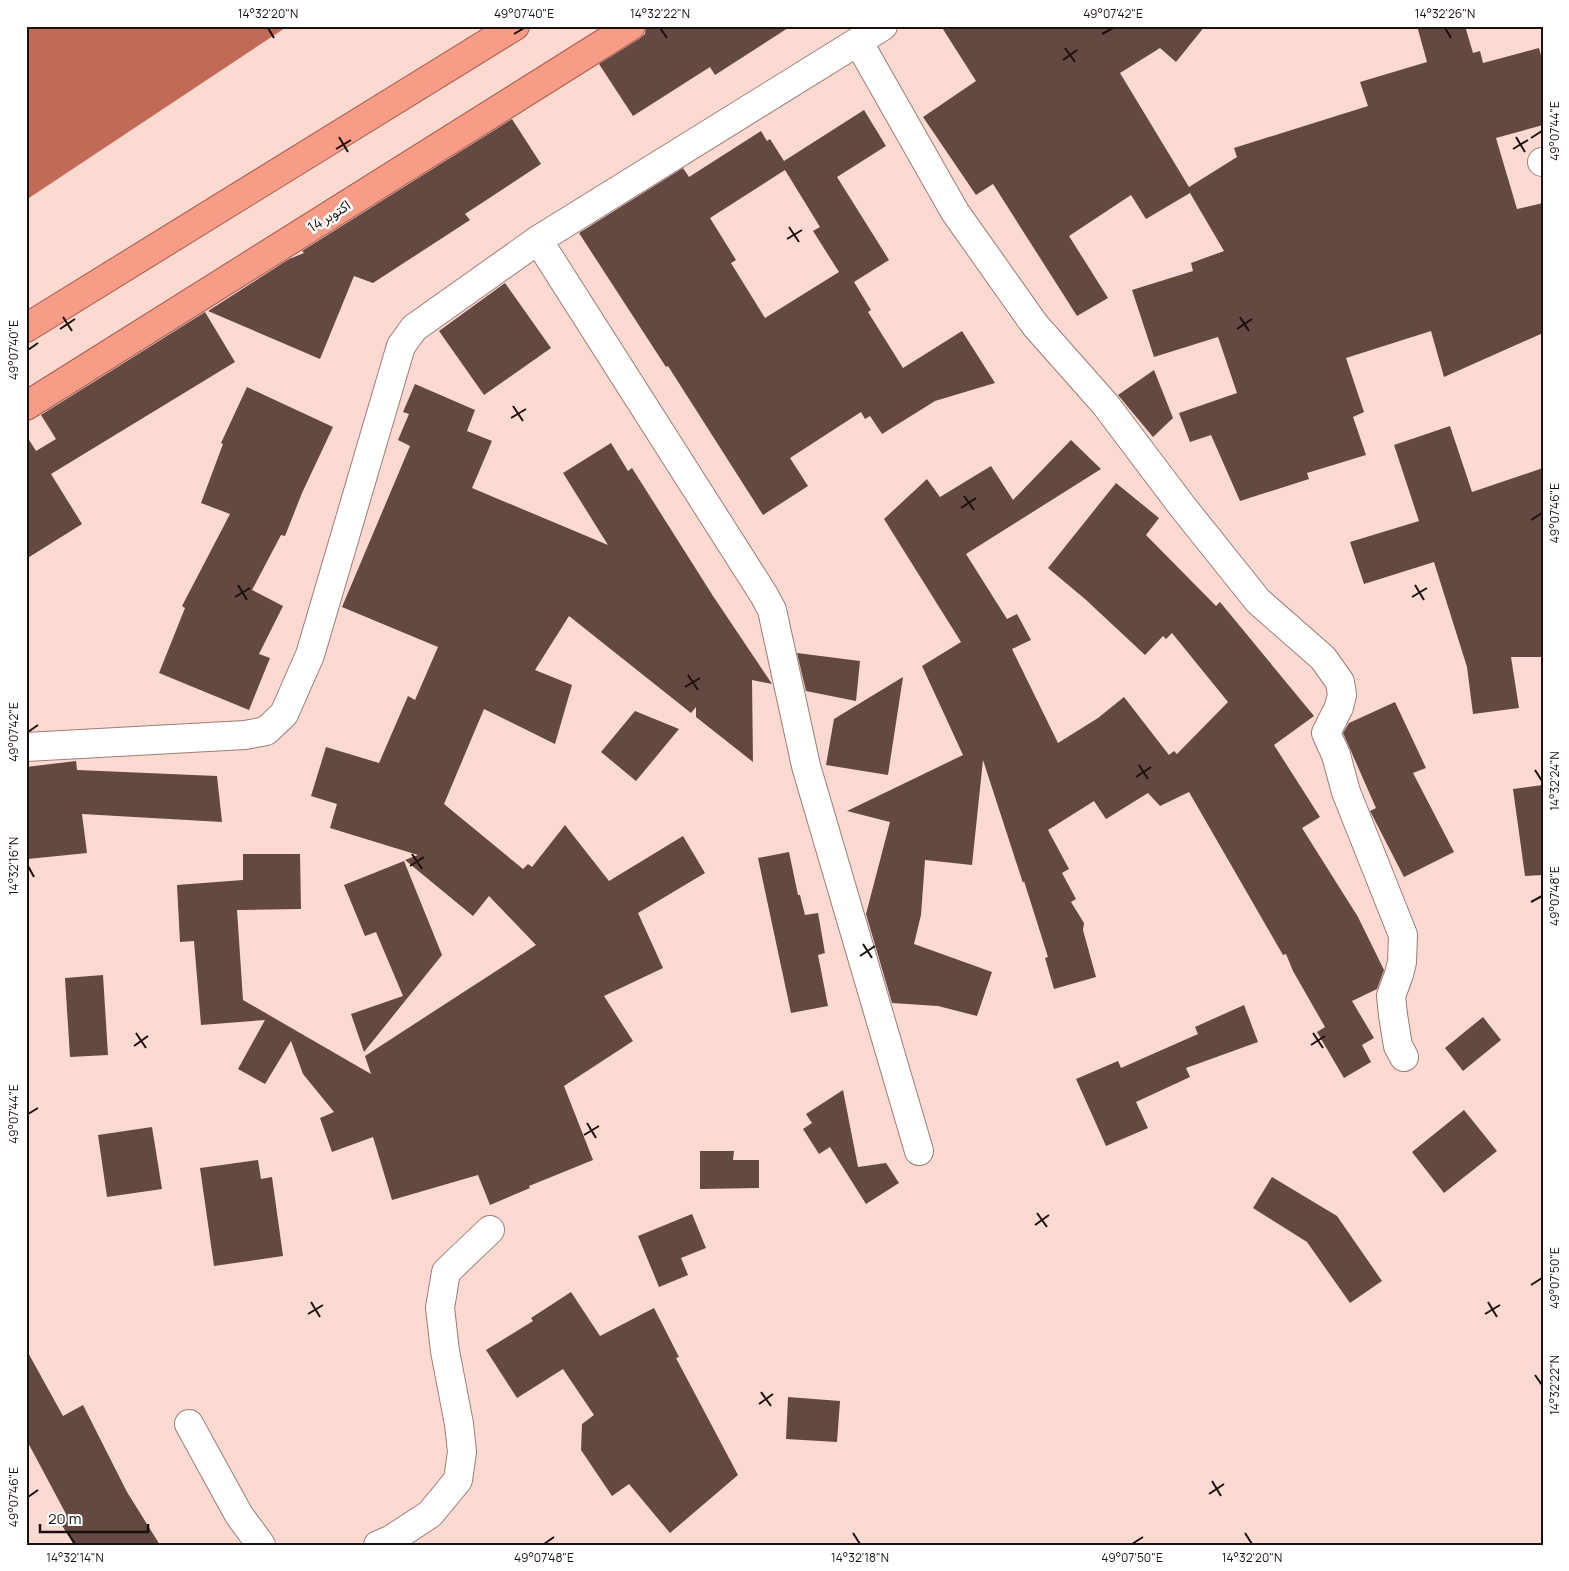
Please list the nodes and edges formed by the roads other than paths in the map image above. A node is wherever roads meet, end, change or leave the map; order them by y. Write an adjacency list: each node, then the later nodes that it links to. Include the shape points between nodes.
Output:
1 (515, 26): 6 (highway)
2 (631, 26): 7 (highway, 14 اكتوبر)
3 (883, 26): 4 (street)
4 (859, 42): 5 (street); 9 (street, via 955,212 1035,325 1105,404 1258,601 1323,658 1340,682 1342,695 1339,707 1326,733 1403,935 1402,962 1392,996 1398,1046)
5 (538, 240): 8 (street, via 414,328 401,346 310,655 284,714 266,731 245,735); 10 (street, via 772,610 806,766)
6 (26, 328)
7 (26, 406)
8 (26, 748)
9 (1404, 1057)
10 (919, 1151)
11 (490, 1230): 14 (street, via 446,1272 440,1308 462,1452 458,1480 430,1514)
12 (189, 1424): 13 (street, via 239,1515)
13 (261, 1545)
14 (378, 1545)

